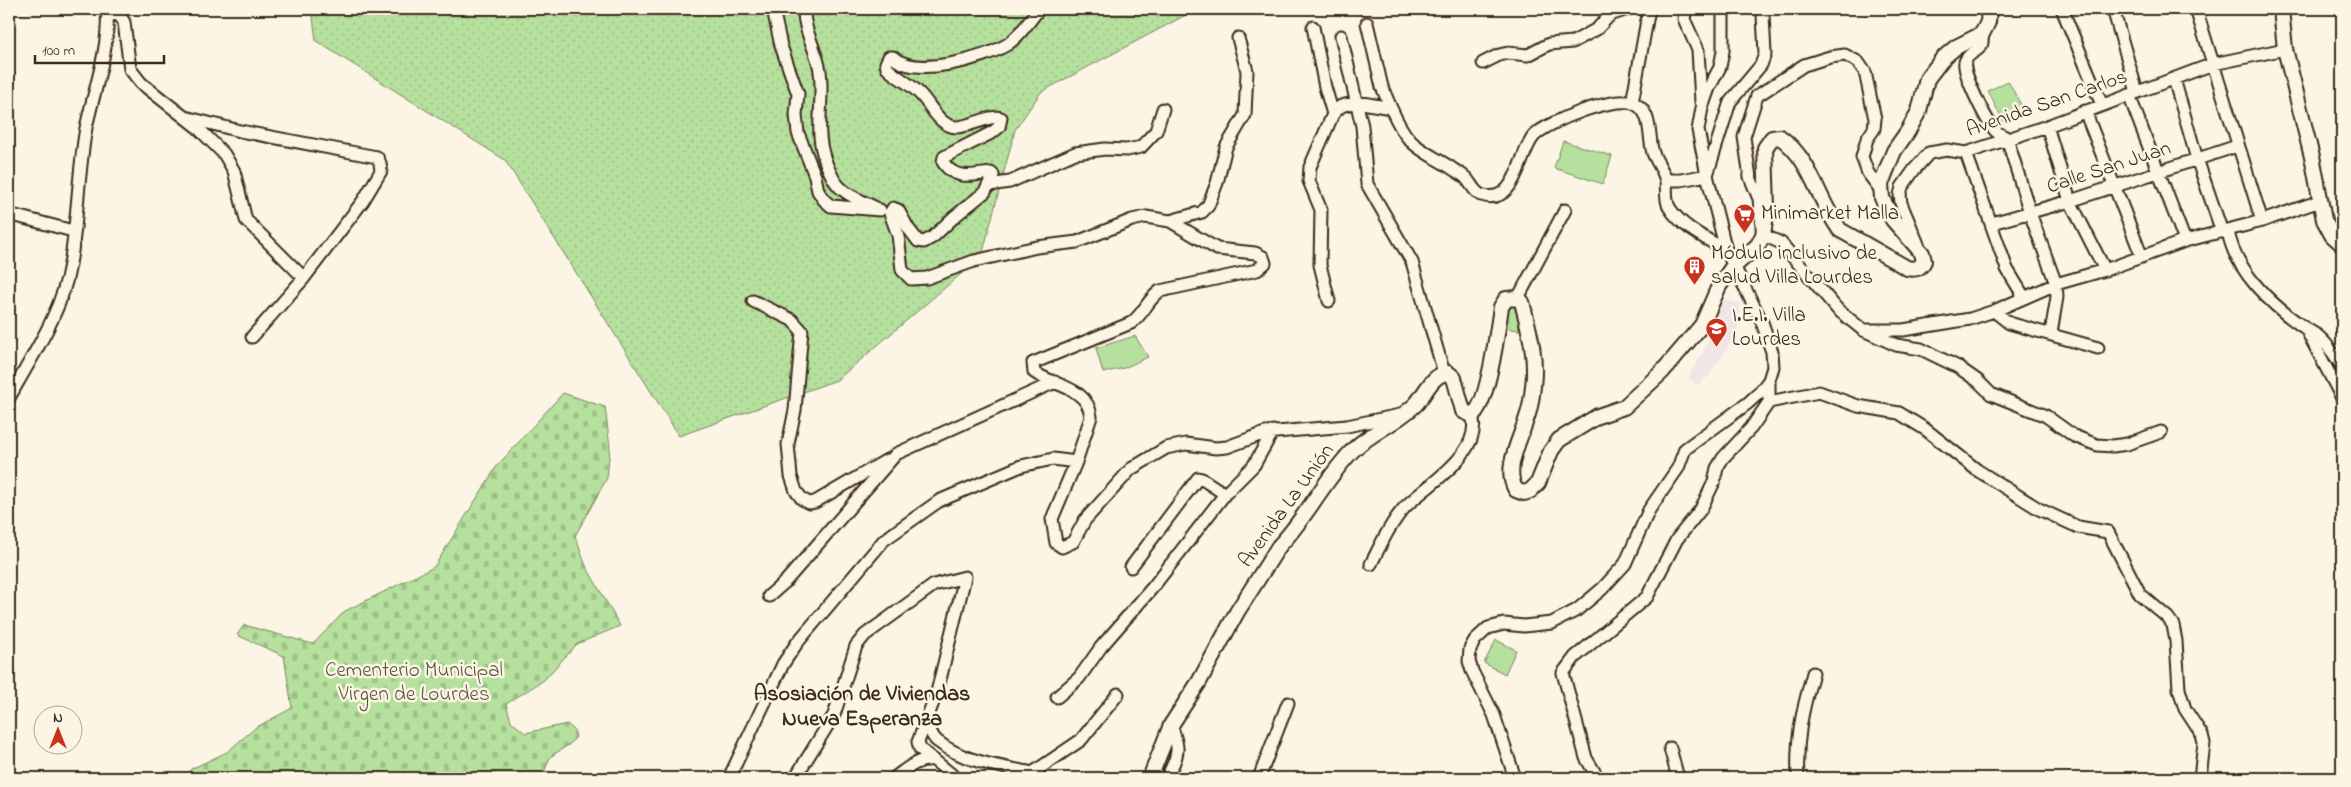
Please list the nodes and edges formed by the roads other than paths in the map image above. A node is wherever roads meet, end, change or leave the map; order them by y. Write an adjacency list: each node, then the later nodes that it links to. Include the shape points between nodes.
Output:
1 (773, 9): 48 (street, via 781,46 798,94 798,133 816,176 818,192 831,206)
2 (804, 9): 48 (street, via 820,74 819,143 827,166 836,185 844,192)
3 (1039, 9): 42 (street, via 1009,43 993,51 946,65 922,67 900,63 893,57 886,63 894,75 920,94 942,121 954,127 1001,118 999,127 993,132 948,155 943,162 957,175 992,173)
4 (1628, 9): 21 (street, via 1610,15 1597,29 1573,42 1549,44 1528,55 1499,55)
5 (1649, 9): 26 (street)
6 (1723, 9): 29 (street, via 1720,67)
7 (1765, 9): 40 (street, via 1765,54 1761,65 1730,102)
8 (1989, 9): 17 (main road, via 1988,22)
9 (2062, 9): 27 (street)
10 (2113, 9): 24 (street)
11 (2196, 9): 22 (street)
12 (2281, 9): 20 (main road)
13 (107, 10): 33 (street, via 120,16 124,22 130,69 141,83); 54 (street, via 104,47 80,161)
14 (1681, 10): 29 (street, via 1698,50)
15 (1367, 24): 28 (street, via 1382,87)
16 (1313, 27): 32 (street, via 1324,87)
17 (1982, 34): 35 (street, via 1980,48 1965,62 1966,76 1994,130); 44 (main road, via 1956,48 1934,67 1926,79 1919,111 1892,156)
18 (1341, 36): 25 (street)
19 (1238, 38): 51 (street, via 1247,71 1245,115 1226,147 1208,206 1202,212)
20 (2286, 49): 22 (street, Avenida San Carlos); 46 (main road, via 2314,161)
21 (1483, 63)
22 (2213, 64): 23 (street, Avenida San Carlos); 36 (street)
23 (2174, 80): 24 (street, Avenida San Carlos); 38 (street)
24 (2133, 94): 27 (street, Avenida San Carlos); 39 (street)
25 (1357, 102): 28 (street); 32 (street, via 1341,106); 77 (street, via 1367,184 1412,262)
26 (1632, 103): 28 (street, via 1602,104 1555,122 1534,136 1511,185 1493,195 1477,192 1465,177 1418,149 1401,132); 41 (street, via 1644,111 1653,152)
27 (2102, 105): 31 (street, Avenida San Carlos)
28 (1391, 108)
29 (1702, 108): 40 (street, via 1698,130)
30 (1163, 109): 42 (street, via 1156,131 1141,147 1075,154 1010,182)
31 (2085, 111): 34 (street, Avenida San Carlos); 43 (street)
32 (1333, 114): 69 (street, via 1310,167 1309,181 1321,210 1320,265)
33 (185, 117): 64 (street, via 224,154 234,171 246,220); 64 (street, via 240,132 377,157 381,172)
34 (2047, 126): 35 (street, Avenida San Carlos); 45 (street)
35 (2007, 138): 37 (street, Avenida San Carlos); 49 (street)
36 (2237, 146): 38 (street, Calle San Juan); 52 (street)
37 (1966, 153): 53 (street); 60 (street, Avenida San Carlos, via 1947,150 1930,153 1902,187 1901,203)
38 (2197, 159): 39 (street, Calle San Juan); 55 (street)
39 (2158, 171): 43 (street, Calle San Juan); 57 (street)
40 (1706, 175): 41 (street); 59 (street)
41 (1666, 180): 59 (street, via 1669,206 1676,215 1692,230)
42 (989, 185): 48 (street, via 985,192 924,242 916,239 898,210 893,208)
43 (2114, 185): 45 (street, Calle San Juan); 61 (street)
44 (1880, 189): 56 (street, via 1868,173 1862,157 1875,119 1864,72 1858,62 1845,56 1804,65 1757,96 1744,137 1750,177 1759,199); 60 (main road, via 1893,220)
45 (2070, 201): 49 (street, Calle San Juan); 63 (street)
46 (2320, 201): 52 (street); 58 (main road, via 2332,235)
47 (1565, 210): 67 (street)
48 (885, 212): 51 (street, via 898,235 902,270 908,278 919,280 974,261 1077,242 1132,220 1146,217)
49 (2030, 213): 53 (street, Calle San Juan); 65 (street)
50 (9, 218): 54 (street, via 16,216)
51 (1170, 221): 80 (street, via 1218,249 1255,253 1265,263 1257,270 1160,291 1151,297 1139,317 1131,323 1035,360 1032,365 1034,372)
52 (2262, 222): 55 (street)
53 (1992, 223): 66 (street, via 2007,269)
54 (73, 231): 79 (street, via 63,292 48,328)
55 (2225, 232): 57 (street); 71 (street, via 2238,260 2270,299)
56 (1763, 235): 60 (main road, via 1767,208 1766,148 1770,140 1780,137 1803,160 1840,230 1907,268 1920,266 1924,261); 62 (main road, via 1758,245); 72 (street, via 1781,243 1838,310)
57 (2185, 242): 61 (street)
58 (2342, 244)
59 (1726, 250): 62 (street)
60 (1922, 253)
61 (2142, 257): 63 (street)
62 (1734, 266): 67 (main road, via 1719,286 1702,325 1662,372 1624,407 1598,416 1559,440 1538,483 1524,493 1516,490 1511,479 1516,446 1526,420 1533,386 1534,356 1522,302); 78 (street, via 1762,322 1772,352 1773,367)
63 (2105, 270): 65 (street)
64 (304, 278): 74 (street)
65 (2056, 284): 66 (street); 73 (street)
66 (2024, 297): 70 (street)
67 (1518, 298): 85 (main road, via 1506,299 1501,307 1484,393)
68 (753, 301): 88 (street, via 792,320 802,331 788,444 791,476 802,500 816,502)
69 (1329, 301)
70 (1994, 311): 72 (street, via 1970,319 1903,330); 73 (street, via 2009,323)
71 (2306, 329): 76 (street, via 2321,339); 82 (street)
72 (1863, 330): 87 (street, via 1881,340 1921,349 1942,359 1971,376 2001,400 2046,416 2074,436 2097,445 2127,444)
73 (2051, 334): 75 (street)
74 (252, 337)
75 (2098, 348)
76 (2342, 366)
77 (1444, 373): 84 (main road, Avenida La Unión, via 1437,376 1415,405); 85 (main road, via 1454,378 1463,411)
78 (1769, 380): 83 (street); 110 (street, via 1748,403 1685,449 1678,468 1649,510 1625,564 1602,589 1577,610 1552,623 1504,624 1488,628 1475,640 1470,649 1472,672 1494,716)
79 (13, 382): 81 (street)
80 (1054, 382): 88 (street); 89 (street, via 1068,386 1090,409 1091,417)
81 (9, 398)
82 (2342, 398)
83 (1769, 402): 111 (street, via 1751,428 1723,458 1701,510 1678,539 1647,597 1575,657 1563,674 1586,758); 114 (street, via 1819,392 1858,406 1899,413 1925,429 1976,470 2039,509 2078,527 2108,532 2140,594 2173,626 2179,689 2185,709 2204,743)
84 (1401, 415): 86 (street, via 1347,426); 99 (main road, Avenida La Unión, via 1355,449 1315,497 1237,612 1200,682)
85 (1472, 415): 91 (street, via 1473,432 1464,452 1405,508 1385,535)
86 (1273, 432): 89 (street, via 1227,447 1186,444 1166,448 1131,470 1085,520 1073,542 1062,547 1056,543 1052,519); 90 (street, via 1254,465)
87 (2161, 432)
88 (896, 454): 93 (street, via 785,582)
89 (1076, 462): 105 (street, via 1039,460 1021,466 940,501 884,540 783,664)
90 (1225, 494): 92 (street, via 1198,478); 96 (street, via 1101,647 1080,678)
91 (1371, 564)
92 (1131, 567)
93 (769, 596)
94 (1813, 673): 113 (street, via 1797,747)
95 (1118, 694): 103 (street, via 1081,740)
96 (1057, 697)
97 (1288, 704): 109 (street)
98 (927, 724): 101 (street, via 918,742 920,750); 103 (street, via 935,740 951,749); 106 (street, via 965,578 934,585 864,635 856,646 834,716)
99 (1171, 725): 102 (street, via 1178,745); 108 (main road, Avenida La Unión)
100 (1670, 748): 112 (street)
101 (934, 760): 104 (street); 107 (street, via 918,761)
102 (1169, 773)
103 (1030, 775)
104 (956, 777)
105 (730, 778)
106 (795, 778)
107 (894, 778)
108 (1150, 778)
109 (1259, 778)
110 (1514, 778)
111 (1598, 778)
112 (1678, 778)
113 (1798, 778)
114 (2200, 778)

